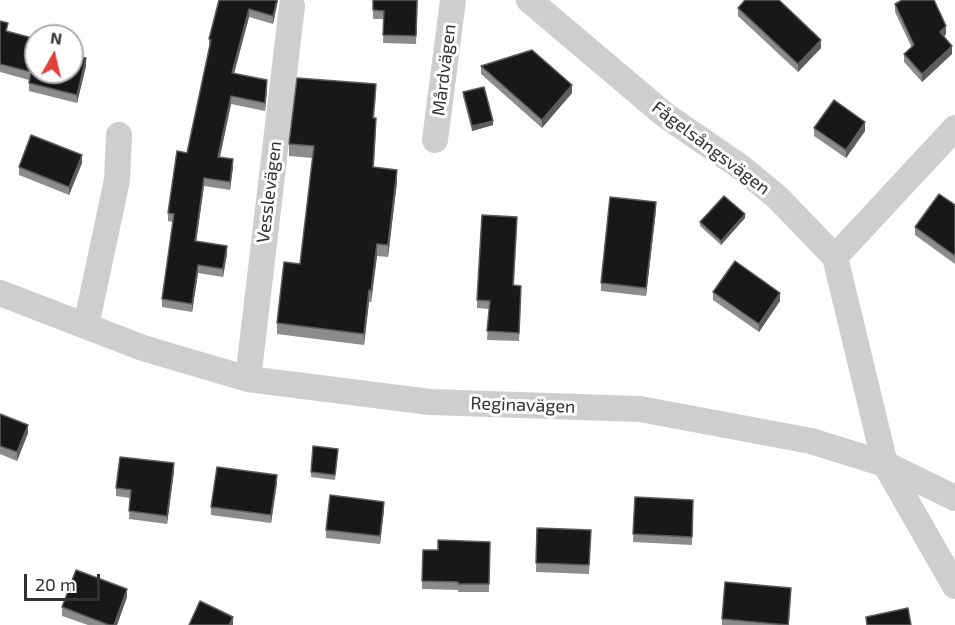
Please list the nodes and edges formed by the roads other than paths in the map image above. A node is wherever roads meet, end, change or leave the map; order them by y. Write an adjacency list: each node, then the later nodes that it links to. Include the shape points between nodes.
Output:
1 (453, 0): 6 (street, Mårdvägen)
2 (529, 0): 7 (street, Fågelsångsvägen, via 665,115 778,198)
3 (292, 6): 10 (street, Vesslevägen)
4 (955, 128): 7 (street)
5 (119, 135): 9 (street, via 117,180)
6 (435, 140)
7 (835, 256): 11 (street)
8 (0, 293): 9 (street, Reginavägen)
9 (87, 326): 10 (street, Reginavägen, via 143,348)
10 (248, 379): 11 (street, Reginavägen, via 430,402 640,409 811,441)
11 (885, 464): 12 (street, Reginavägen); 13 (street)
12 (955, 498)
13 (955, 586)

